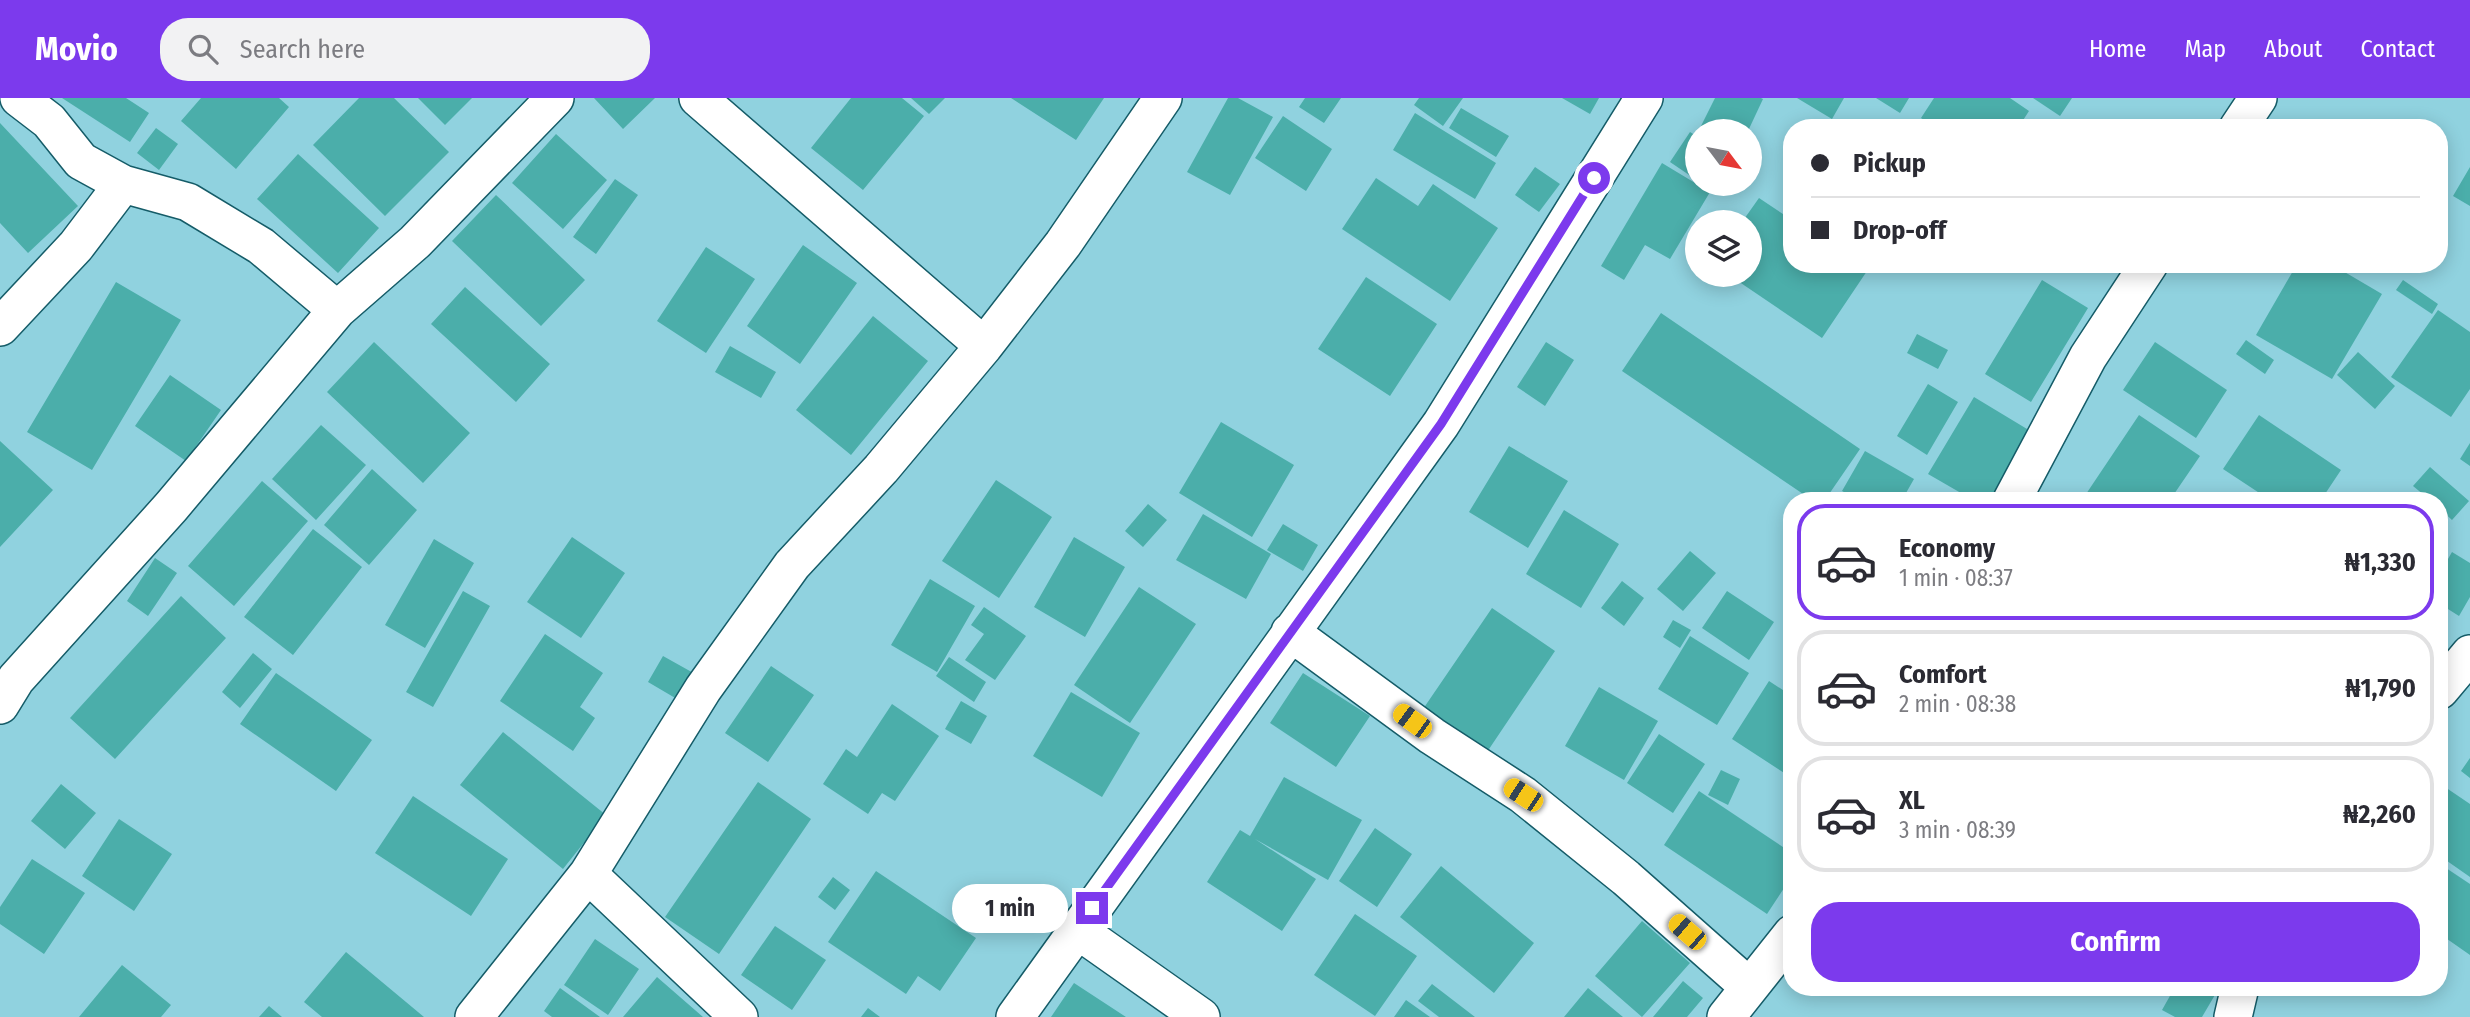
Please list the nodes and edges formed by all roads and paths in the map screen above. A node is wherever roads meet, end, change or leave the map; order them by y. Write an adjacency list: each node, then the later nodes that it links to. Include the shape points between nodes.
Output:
1 (19, 98): 8 (street, via 49,121 81,161)
2 (555, 98): 10 (street, via 415,242)
3 (698, 98): 12 (street)
4 (1163, 98): 12 (street, via 1063,244)
5 (1644, 98): 14 (street, via 1441,424)
6 (2258, 98): 7 (street)
7 (2244, 119)
8 (123, 184): 10 (street, via 188,202 261,246); 11 (street, via 76,246)
9 (2143, 273): 13 (street, via 2088,357)
10 (337, 310): 17 (street, via 171,507 16,679)
11 (0, 327)
12 (984, 346): 18 (street, via 881,469 792,565 703,689)
13 (2016, 492)
14 (1290, 632): 19 (street); 21 (street, via 1432,736 1523,795)
15 (2470, 654): 16 (street)
16 (2448, 680)
17 (0, 705)
18 (588, 874): 23 (street); 24 (street)
19 (1076, 929): 25 (street); 26 (street)
20 (1783, 945): 21 (street)
21 (1748, 986): 27 (street)
22 (2238, 996): 28 (street)
23 (474, 1017)
24 (739, 1017)
25 (1015, 1017)
26 (1200, 1017)
27 (1726, 1017)
28 (2233, 1017)

